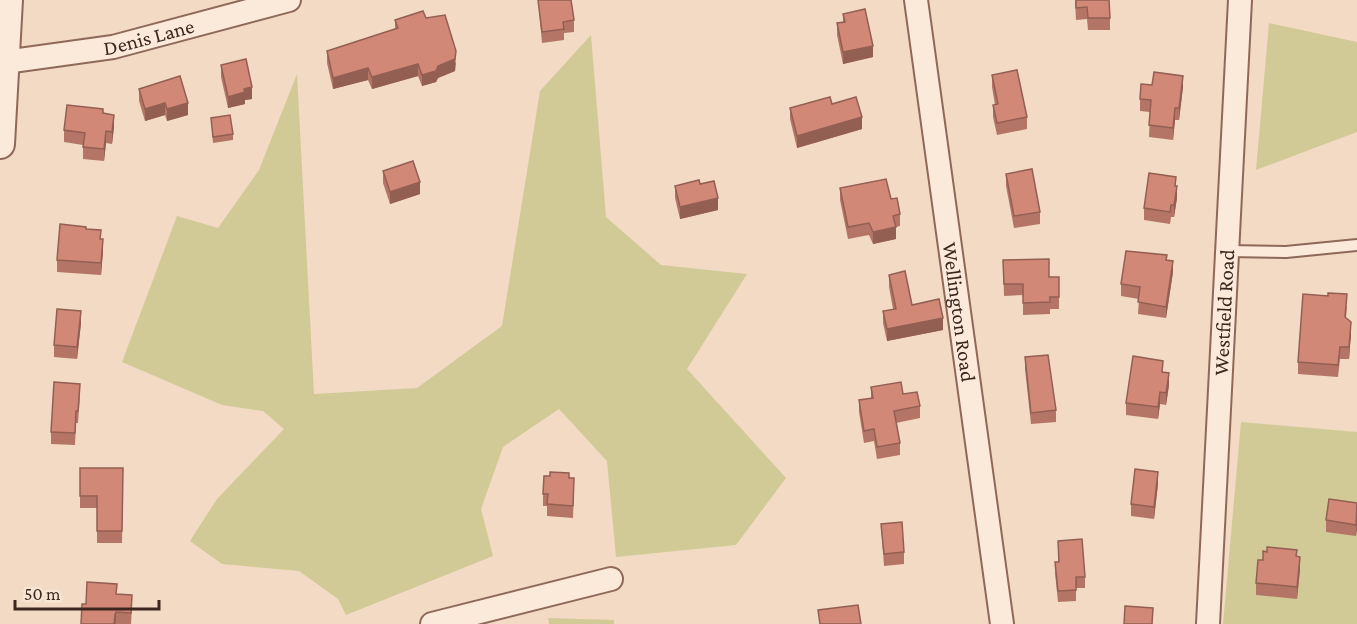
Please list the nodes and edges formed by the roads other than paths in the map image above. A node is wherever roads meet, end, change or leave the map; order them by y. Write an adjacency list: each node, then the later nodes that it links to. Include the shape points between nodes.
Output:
1 (8, 0): 5 (street)
2 (289, 0): 5 (street, Denis Lane, via 113,46)
3 (916, 0): 11 (street, Wellington Road)
4 (1240, 0): 8 (street, Westfield Road)
5 (5, 62): 6 (street)
6 (0, 144)
7 (1357, 245): 8 (lane, via 1286,252)
8 (1227, 251): 12 (street, Westfield Road)
9 (611, 579): 10 (street)
10 (432, 624)
11 (1002, 624)
12 (1208, 624)

